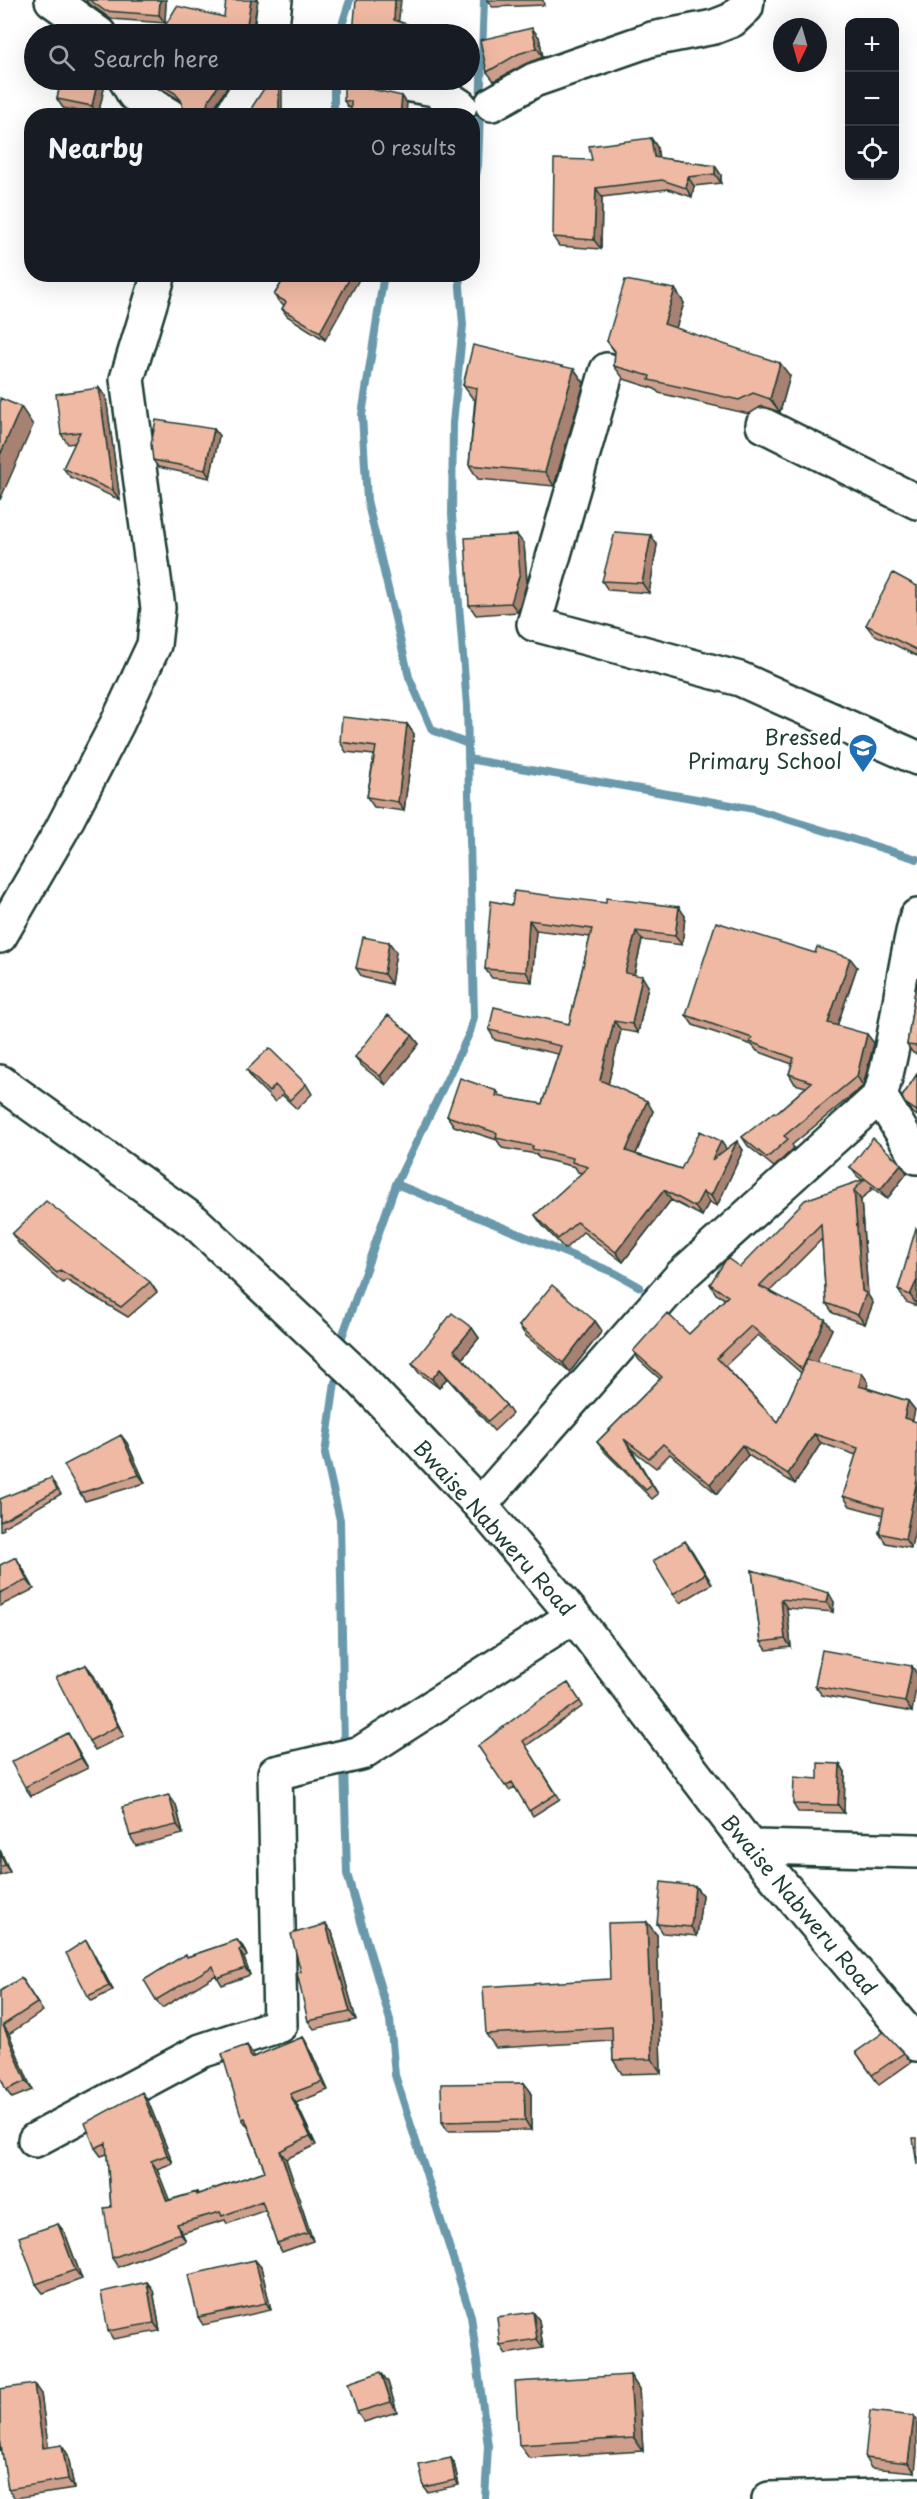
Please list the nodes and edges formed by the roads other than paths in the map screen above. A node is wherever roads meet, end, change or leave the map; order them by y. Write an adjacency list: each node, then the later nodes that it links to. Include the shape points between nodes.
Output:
1 (52, 0): 4 (street)
2 (275, 0): 5 (street)
3 (747, 0): 9 (street, via 746,8 732,20 652,39 534,80)
4 (85, 24)
5 (272, 24)
6 (132, 90): 11 (street)
7 (248, 90): 12 (street)
8 (436, 90): 10 (street)
9 (492, 104)
10 (460, 106)
11 (157, 108)
12 (236, 108)
13 (157, 282): 19 (street, via 127,379 158,608 154,645 61,831)
14 (607, 370): 17 (street, via 534,624 740,679)
15 (763, 425): 16 (street)
16 (917, 502)
17 (917, 758)
18 (917, 916): 21 (street, via 892,1057)
19 (0, 936)
20 (0, 1082): 23 (street, Bwaise Nabweru Road, via 195,1222 358,1376)
21 (880, 1096): 22 (street); 23 (street, via 682,1275)
22 (917, 1157)
23 (480, 1505): 24 (street, Bwaise Nabweru Road)
24 (574, 1616): 25 (street, Bwaise Nabweru Road); 28 (street, via 361,1753 275,1773 280,2025 201,2051)
25 (750, 1847): 26 (street); 27 (street, Bwaise Nabweru Road)
26 (917, 1851)
27 (917, 2044)
28 (35, 2140)
29 (917, 2495): 30 (street)
30 (769, 2499)

